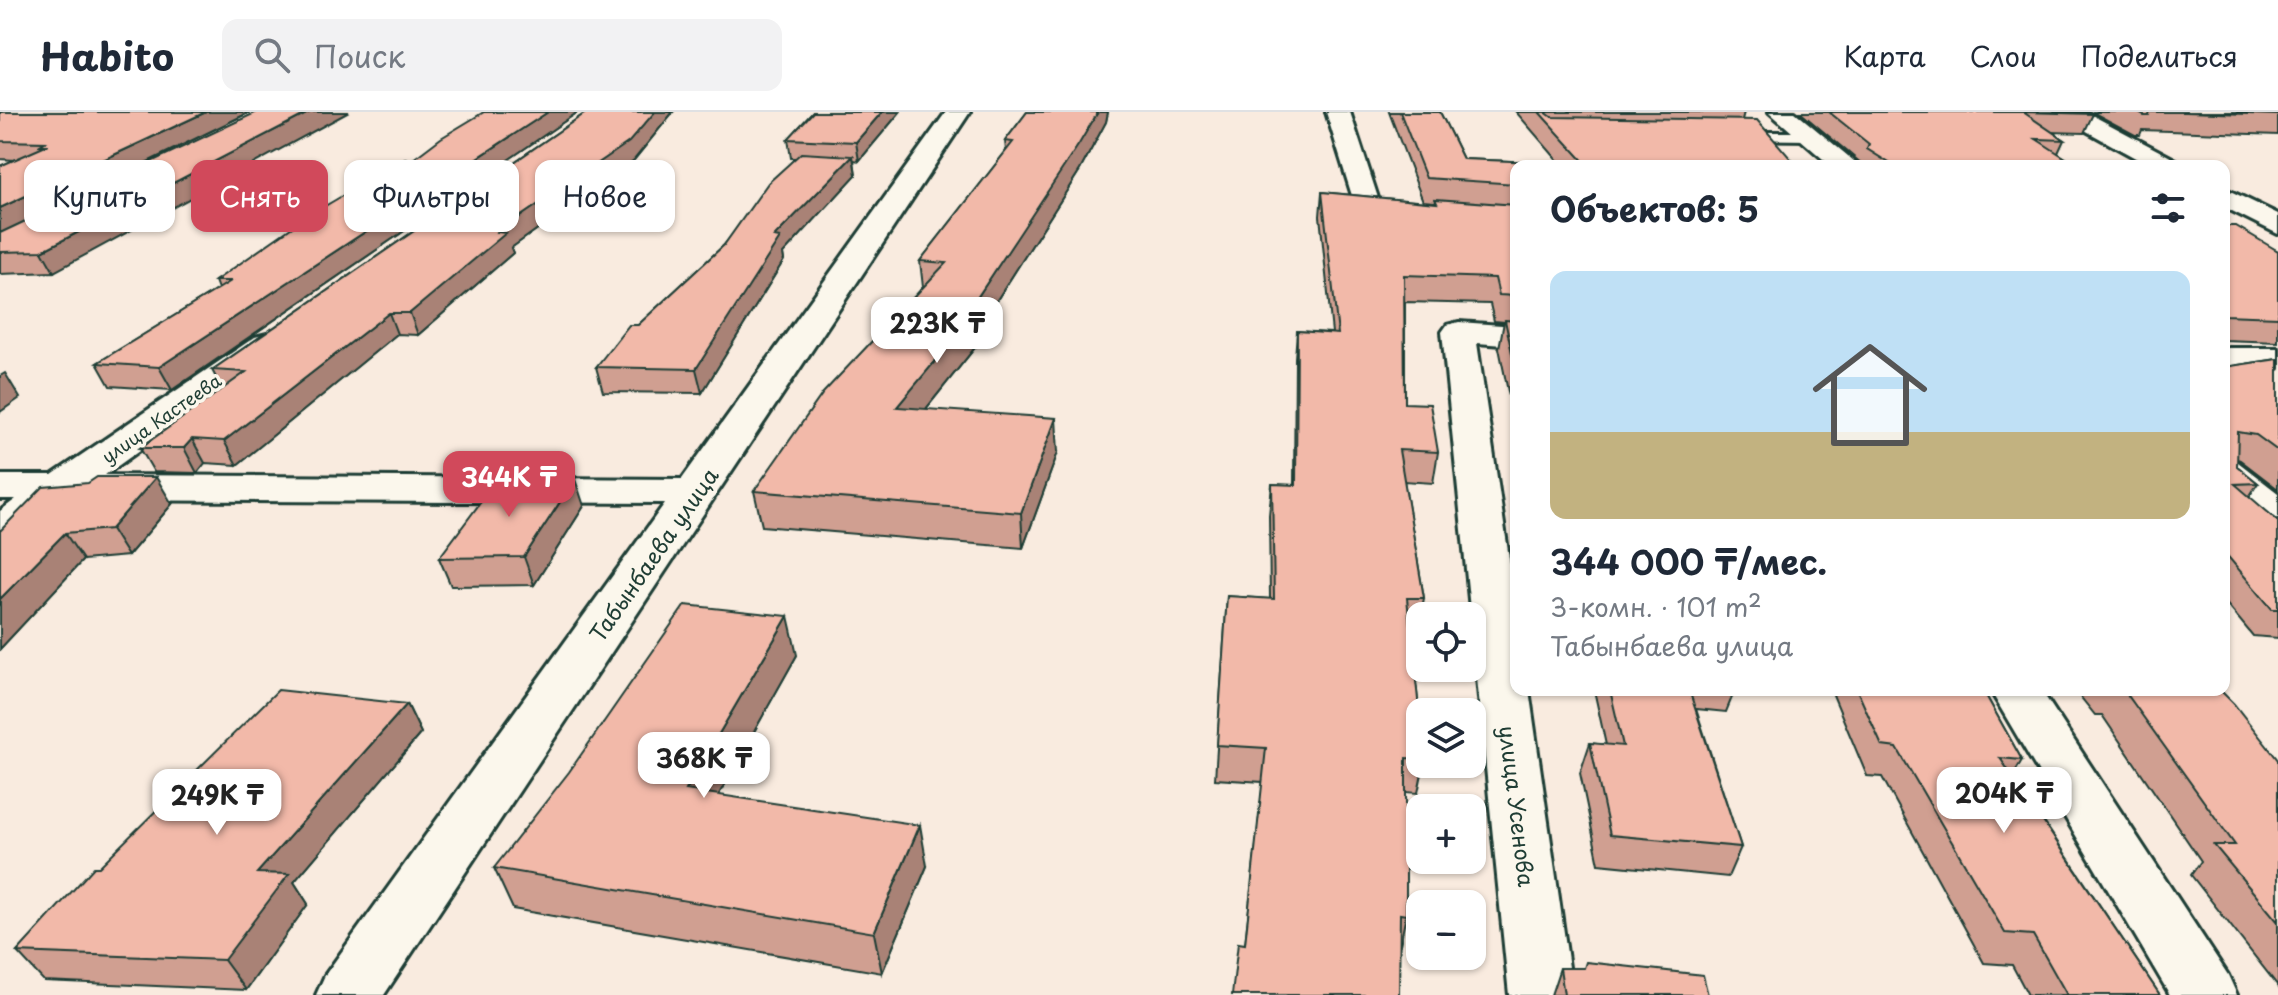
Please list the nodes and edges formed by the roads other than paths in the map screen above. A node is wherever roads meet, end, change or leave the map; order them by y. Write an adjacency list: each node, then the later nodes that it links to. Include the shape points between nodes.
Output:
1 (958, 112): 19 (street, Табынбаева улица)
2 (1338, 112): 10 (street, via 1368,209)
3 (1781, 112): 6 (street)
4 (2069, 112): 8 (street)
5 (1733, 135): 6 (lane)
6 (1811, 136): 7 (street)
7 (1840, 160)
8 (2158, 160)
9 (2230, 199): 11 (street)
10 (1510, 219)
11 (2278, 225)
12 (297, 323): 18 (street, улица Кастеева)
13 (1510, 336): 24 (street, улица Усенова, via 1459,332)
14 (2230, 358): 15 (street)
15 (2278, 358)
16 (2230, 476): 20 (street)
17 (0, 487): 18 (street)
18 (62, 487): 19 (street); 21 (street, улица Кастеева)
19 (697, 491): 23 (street, Табынбаева улица)
20 (2278, 514)
21 (0, 530)
22 (2019, 696): 25 (street)
23 (348, 995)
24 (1541, 995)
25 (2205, 995)

